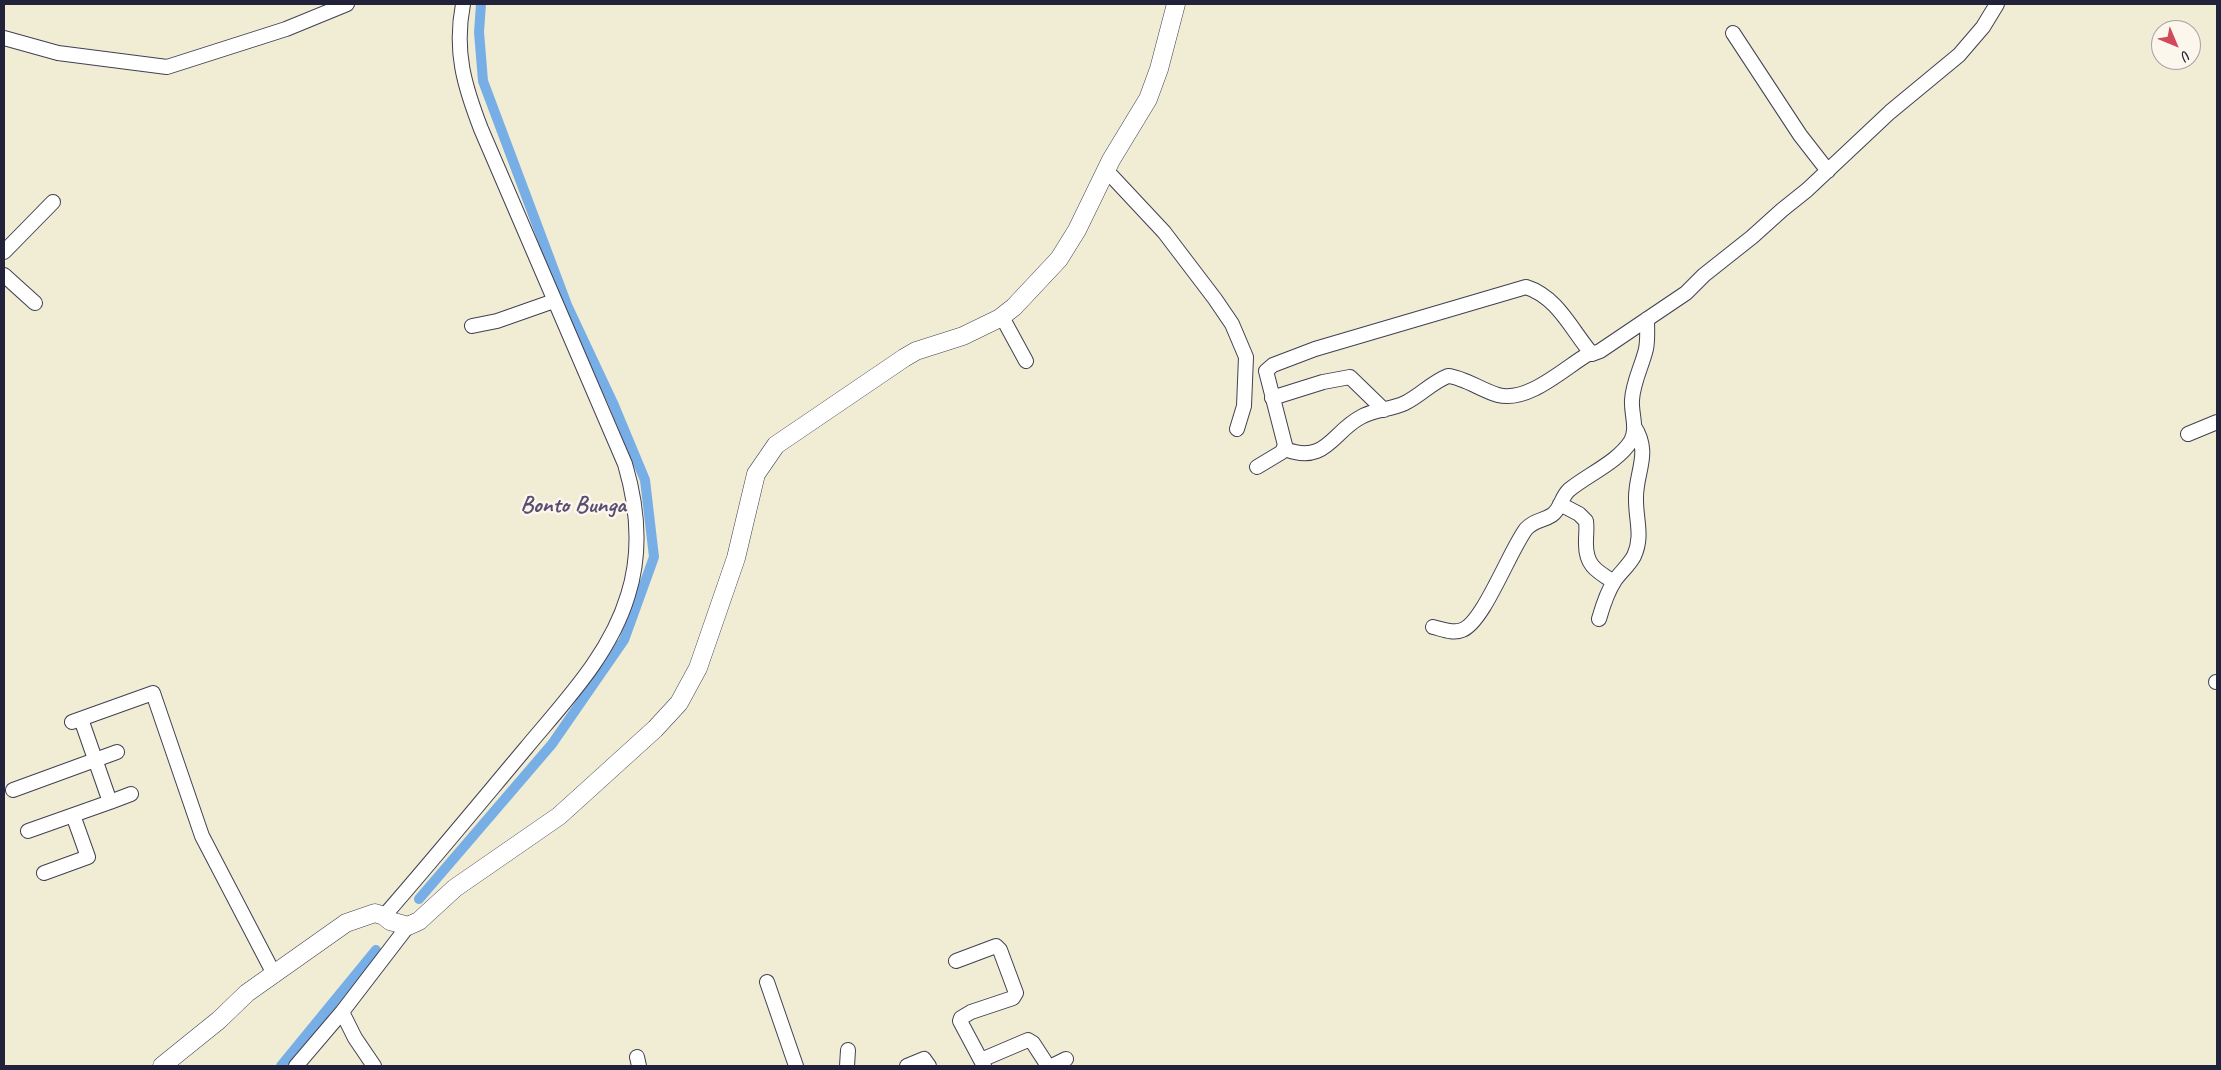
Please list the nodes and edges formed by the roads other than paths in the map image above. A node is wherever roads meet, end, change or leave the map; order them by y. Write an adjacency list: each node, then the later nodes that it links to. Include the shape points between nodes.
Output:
1 (346, 4): 6 (street, via 286,29 173,66 152,66 58,52)
2 (463, 4): 12 (street, via 459,46 466,89)
3 (1176, 4): 7 (main road, via 1152,88)
4 (1997, 4): 8 (street, via 1983,27 1958,55 1890,112)
5 (1733, 33): 8 (street)
6 (4, 38)
7 (1106, 170): 14 (main road, via 1064,252 1041,280); 23 (street, via 1164,232 1232,324 1246,357 1244,406)
8 (1828, 172): 15 (street, via 1686,292)
9 (52, 202): 10 (street)
10 (4, 252)
11 (4, 275): 13 (street)
12 (554, 301): 16 (street, via 497,321); 39 (street, via 622,455 630,481 638,546 628,597 601,655)
13 (34, 304)
14 (1002, 317): 18 (street); 40 (main road, via 963,336 909,354 776,445 756,474 736,558 719,609 698,668 679,703 559,816 461,884 419,921)
15 (1647, 319): 17 (street, via 1600,351); 22 (street, via 1646,349 1632,398)
16 (472, 326)
17 (1590, 353): 19 (street, via 1556,306 1533,290 1522,287 1273,365 1266,375); 20 (street, via 1515,397 1498,395 1448,376 1408,401)
18 (1026, 361)
19 (1272, 398): 20 (street, via 1350,377); 25 (street)
20 (1384, 410): 25 (street, via 1361,416 1329,443 1307,454)
21 (2217, 422): 24 (street)
22 (1634, 426): 27 (street, via 1626,446 1594,474 1566,492); 28 (street, via 1641,436 1643,452 1636,499 1639,540 1633,557)
23 (1237, 429)
24 (2188, 434)
25 (1285, 449): 26 (street)
26 (1257, 467)
27 (1560, 504): 28 (street, via 1586,521 1586,548 1590,564 1595,571); 30 (street, via 1553,514 1535,521 1525,530 1472,625 1454,632)
28 (1614, 582): 29 (street)
29 (1599, 618)
30 (1432, 626)
31 (117, 752): 32 (street)
32 (96, 760): 33 (street); 35 (street); 42 (street, via 77,721 152,693 202,836)
33 (13, 790)
34 (131, 794): 35 (street)
35 (110, 802): 36 (street)
36 (73, 815): 37 (street); 38 (street, via 88,858)
37 (28, 831)
38 (44, 873)
39 (384, 916): 40 (main road); 42 (main road, via 375,913 353,918)
40 (408, 926): 44 (street)
41 (956, 961): 47 (street, via 996,946 1016,993 1013,998 961,1018 960,1022)
42 (274, 974): 48 (main road)
43 (767, 982): 51 (street)
44 (342, 1012): 49 (street); 50 (street)
45 (848, 1050): 52 (street)
46 (1066, 1059): 56 (street)
47 (982, 1063): 55 (street, via 1028,1040)
48 (162, 1066)
49 (296, 1066)
50 (374, 1066)
51 (796, 1066)
52 (847, 1066)
53 (907, 1066): 54 (street, via 923,1059)
54 (929, 1066)
55 (1048, 1066)
56 (1052, 1066)

